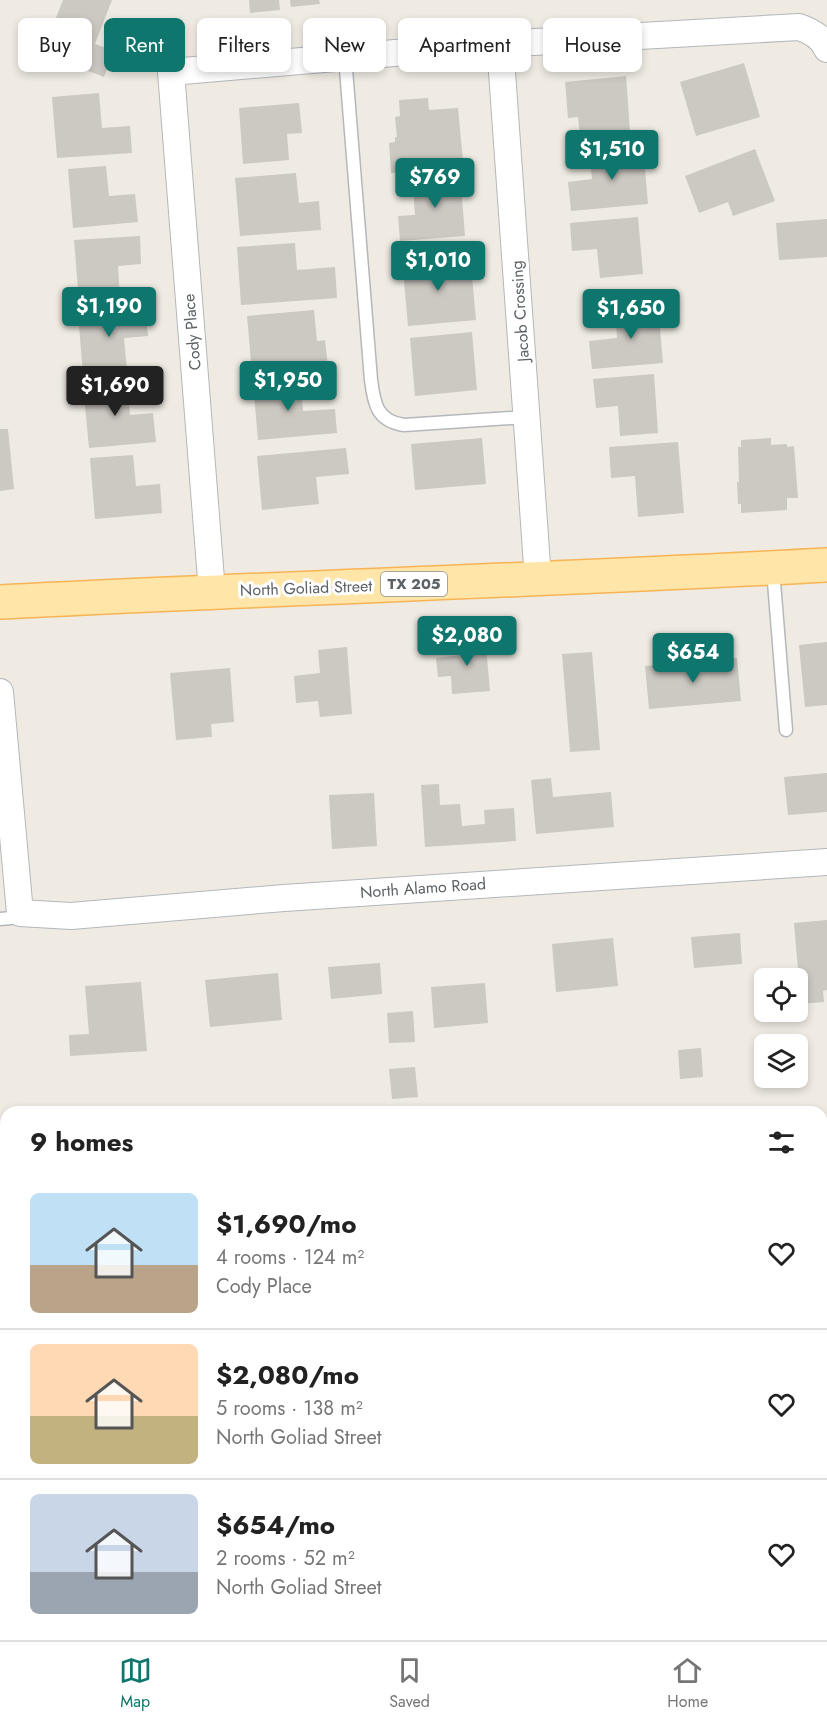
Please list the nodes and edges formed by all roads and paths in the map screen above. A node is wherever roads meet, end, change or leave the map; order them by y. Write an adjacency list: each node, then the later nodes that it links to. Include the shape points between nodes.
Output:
1 (531, 42): 2 (street, via 799,27 823,40)
2 (827, 49)
3 (303, 61): 10 (street, Cody Place, via 171,72)
4 (346, 72): 6 (lane, via 371,380 377,408 394,424 404,425)
5 (502, 72): 6 (street, Jacob Crossing)
6 (527, 417): 9 (street, Jacob Crossing)
7 (827, 566): 8 (main road, North Goliad Street / TX 205)
8 (773, 568): 9 (main road, North Goliad Street / TX 205); 13 (lane)
9 (538, 579): 10 (main road, North Goliad Street / TX 205)
10 (212, 592): 11 (main road, North Goliad Street / TX 205)
11 (0, 602)
12 (0, 692): 14 (street)
13 (786, 730)
14 (6, 818): 16 (street)
15 (827, 862): 16 (street, North Alamo Road, via 284,897 71,916)
16 (10, 916)

